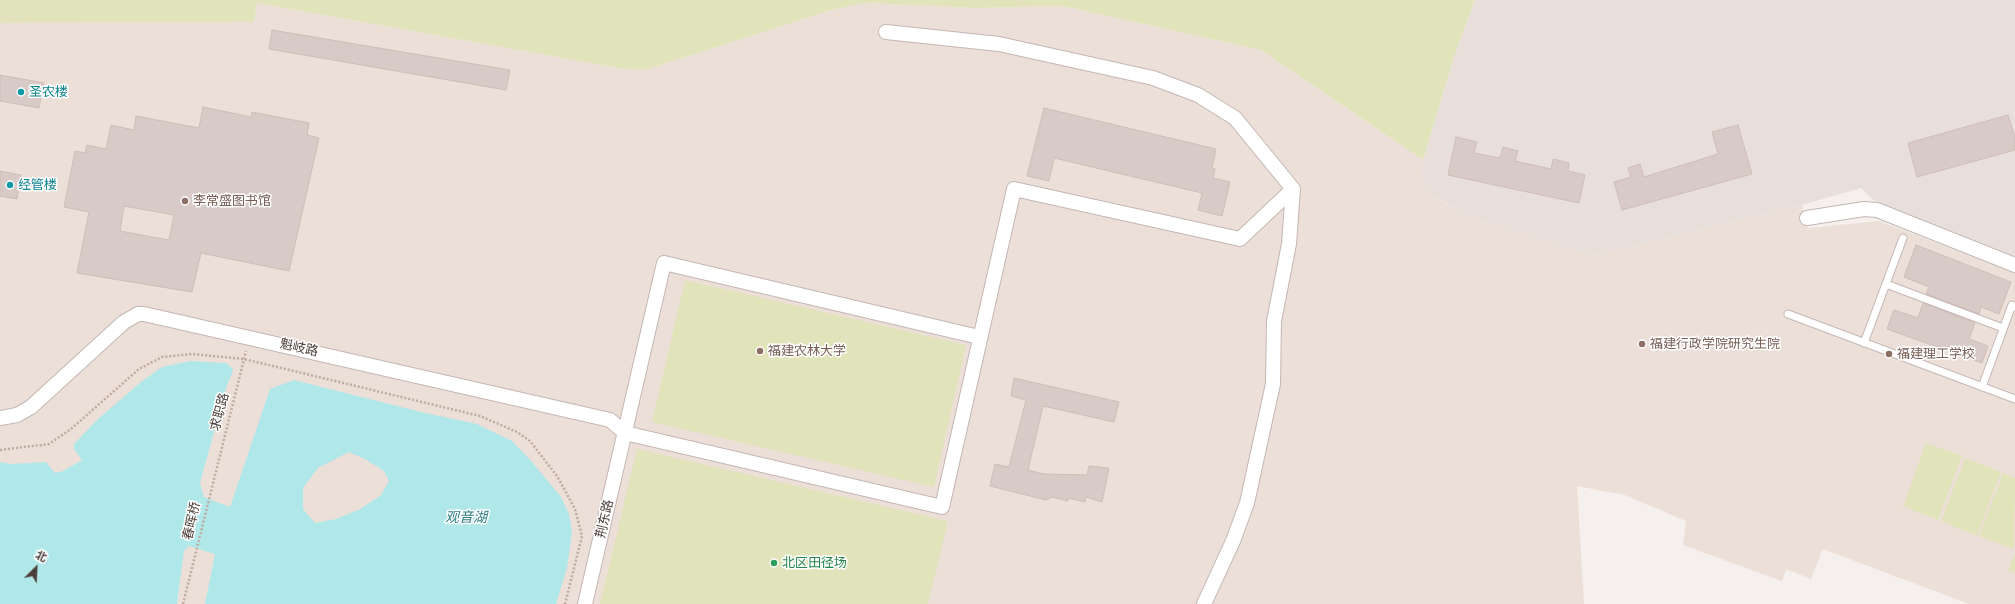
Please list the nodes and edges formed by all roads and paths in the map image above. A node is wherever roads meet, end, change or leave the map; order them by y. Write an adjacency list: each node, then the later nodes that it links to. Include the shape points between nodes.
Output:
1 (886, 32): 2 (street, via 999,44 1153,78 1191,93 1235,118)
2 (1293, 189): 11 (street, via 1240,239 1014,189); 23 (street, via 1289,244 1274,321 1271,391 1247,503 1233,541)
3 (1807, 218): 5 (street, via 1864,209 1877,210)
4 (1903, 238): 6 (lane)
5 (2015, 265)
6 (1886, 284): 9 (lane); 12 (lane)
7 (2015, 307): 9 (lane, via 2012,305)
8 (1788, 314): 12 (lane)
9 (2003, 328): 14 (lane)
10 (249, 337): 13 (path, 求职路); 16 (street, 魁岐路, via 138,314 124,322 31,407 17,415); 17 (street, 魁岐路, via 610,420)
11 (979, 337): 17 (street, 荆东路, via 664,264); 17 (street, via 942,507)
12 (1864, 343): 14 (lane)
13 (244, 358): 18 (path, via 192,354 162,357 139,369 71,429 49,444); 19 (path, 求职路); 21 (path, via 480,416 530,441 557,476 575,508 582,536)
14 (1982, 387): 15 (lane)
15 (2015, 399)
16 (0, 418)
17 (625, 433): 22 (street, 荆东路)
18 (0, 450)
19 (209, 493): 20 (path, 春晖桥)
20 (182, 604)
21 (565, 604)
22 (586, 604)
23 (1204, 604)

